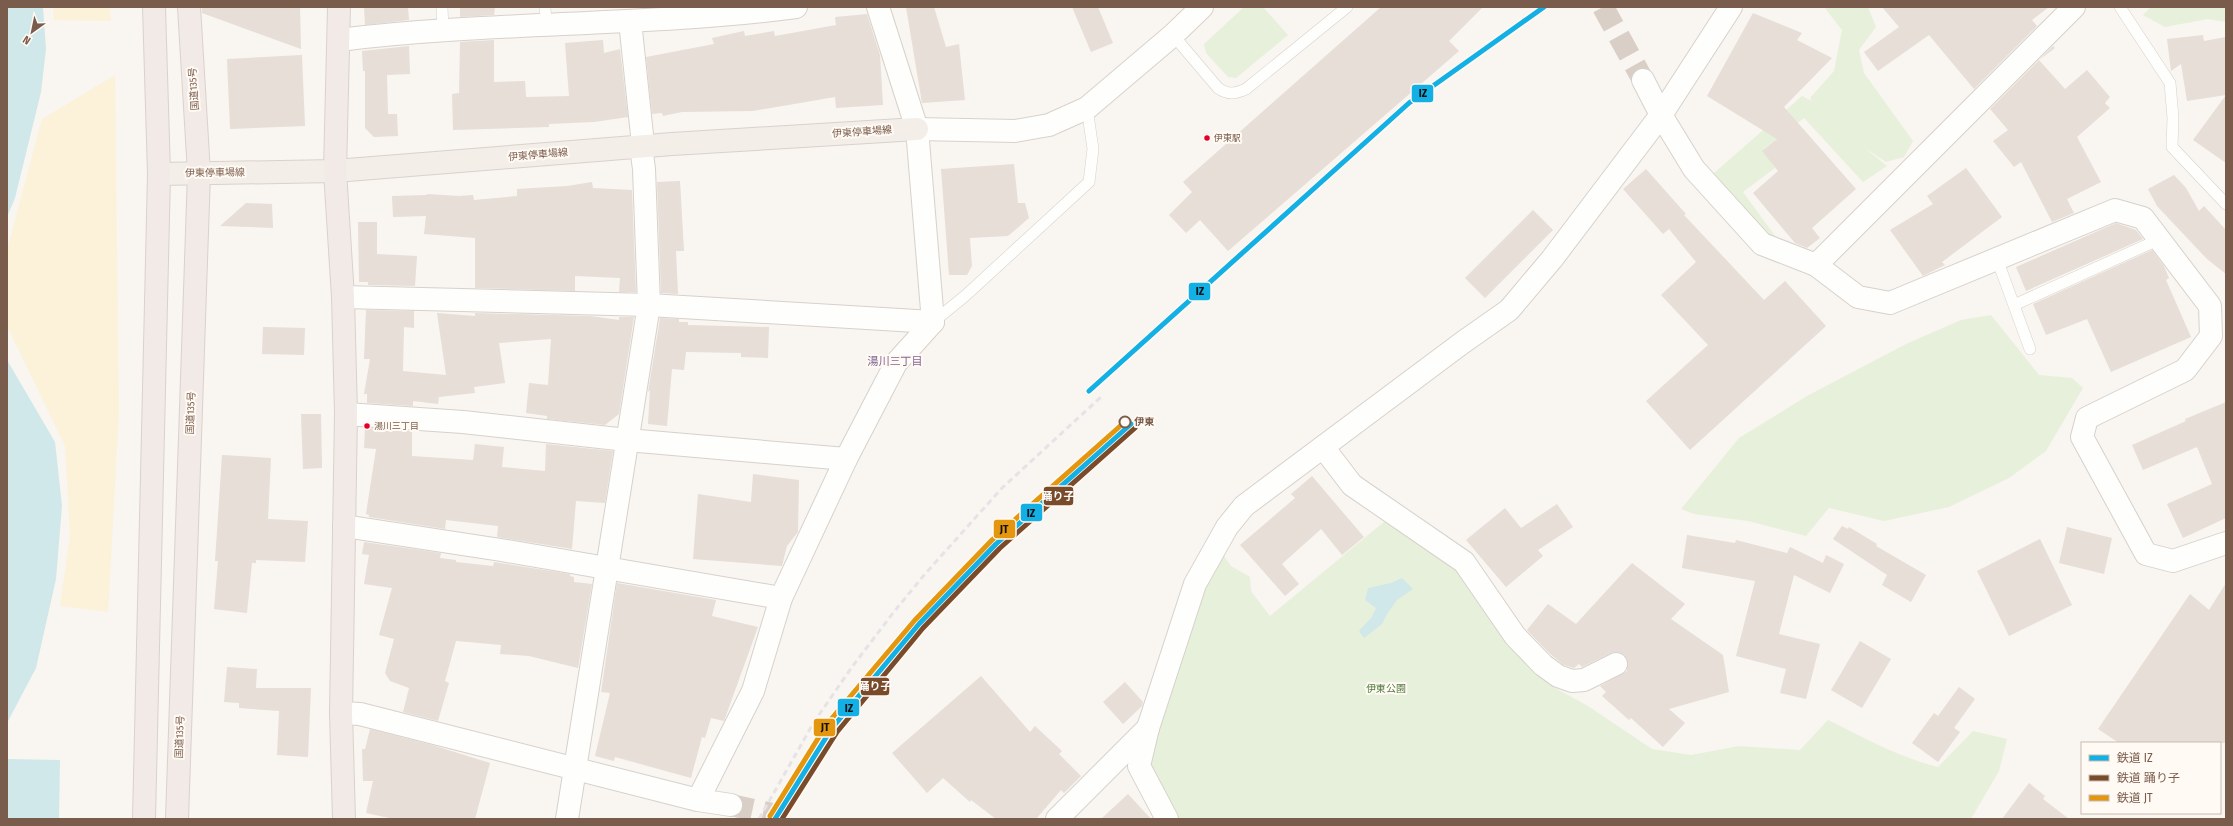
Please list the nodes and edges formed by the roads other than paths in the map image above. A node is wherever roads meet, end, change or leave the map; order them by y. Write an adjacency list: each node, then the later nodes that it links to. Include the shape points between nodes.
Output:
1 (154, 7): 24 (highway)
2 (189, 7): 23 (highway, 国道135号)
3 (339, 7): 16 (highway)
4 (442, 7): 14 (lane)
5 (796, 7): 13 (street, via 744,14)
6 (878, 7): 20 (street)
7 (1202, 7): 15 (street)
8 (1347, 7): 15 (lane, via 1246,89 1236,94 1224,93 1218,88)
9 (1731, 7): 19 (street)
10 (2074, 7): 28 (street)
11 (2120, 7): 25 (lane, via 2170,83 2172,148)
12 (546, 16): 13 (street); 14 (street)
13 (630, 21): 21 (street, via 642,135)
14 (442, 31): 16 (street)
15 (1173, 35): 18 (street)
16 (339, 40): 22 (highway)
17 (1643, 80): 19 (street)
18 (1087, 108): 20 (street, via 1049,125 1015,131); 32 (lane, via 1092,149 1089,182 965,296)
19 (1660, 115): 28 (street, via 1694,169 1762,244); 36 (street, via 1552,258 1509,310)
20 (917, 128): 21 (main road, 伊東停車場線); 32 (street)
21 (640, 147): 22 (main road, 伊東停車場線); 30 (street, via 644,169)
22 (335, 171): 23 (main road, 伊東停車場線); 29 (highway)
23 (199, 173): 24 (main road, 伊東停車場線); 49 (highway, 国道135号)
24 (160, 174): 48 (highway)
25 (2226, 204)
26 (2160, 239): 27 (street, via 2143,218 2115,210); 31 (lane); 39 (street, via 2210,306 2211,336 2185,370 2087,418 2082,437 2146,554 2173,561)
27 (1997, 259): 28 (street, via 1890,303 1858,298); 31 (lane)
28 (1816, 265)
29 (343, 297): 30 (street); 34 (highway)
30 (649, 305): 32 (street); 35 (street)
31 (2014, 305): 33 (lane)
32 (933, 322): 37 (street, via 896,363)
33 (2030, 349)
34 (346, 414): 35 (street, via 463,422); 38 (highway)
35 (627, 440): 37 (street); 40 (street)
36 (1323, 447): 42 (street, via 1352,485 1464,562 1515,636 1543,665 1558,676 1572,681 1584,680); 44 (street, via 1244,506 1227,527 1194,584)
37 (846, 459): 41 (street)
38 (344, 526): 40 (street); 43 (highway)
39 (2226, 544)
40 (607, 569): 41 (street); 45 (street)
41 (781, 598): 46 (street, via 753,691)
42 (1616, 664)
43 (341, 712): 45 (street, via 360,714); 50 (highway)
44 (1148, 728): 52 (street); 53 (street, via 1139,766)
45 (576, 770): 46 (street); 51 (street)
46 (698, 800): 47 (street)
47 (731, 805)
48 (144, 819)
49 (178, 819)
50 (344, 819)
51 (567, 819)
52 (1057, 819)
53 (1167, 819)

